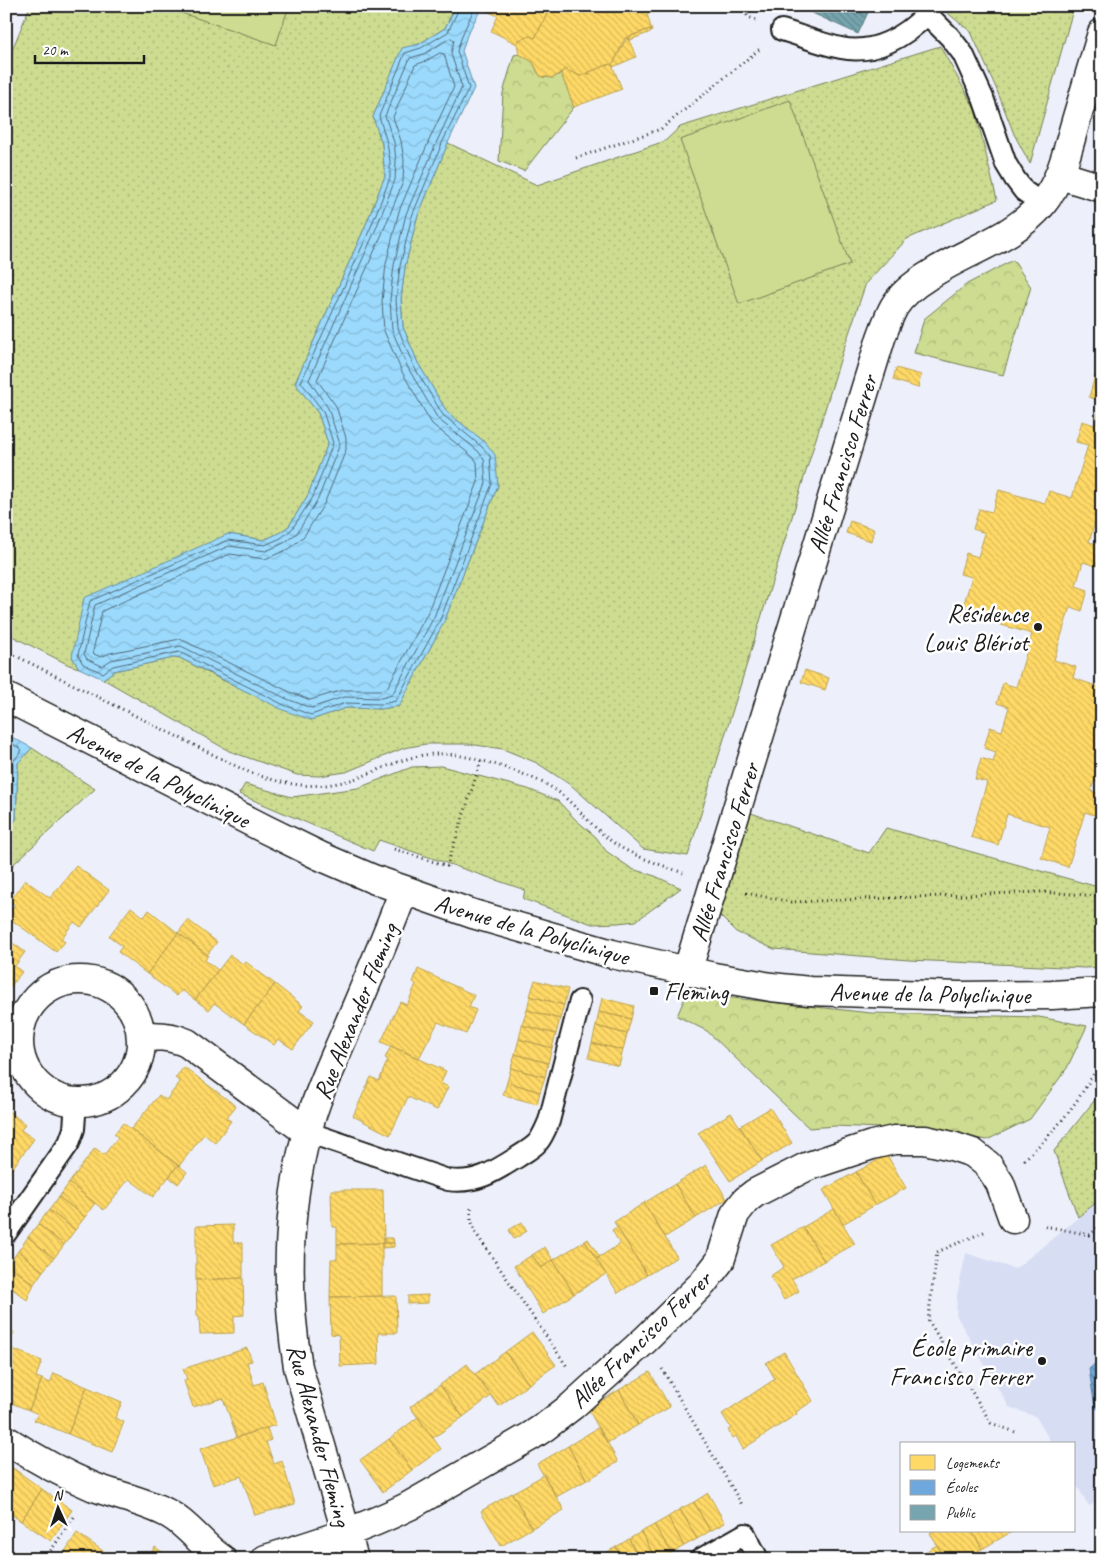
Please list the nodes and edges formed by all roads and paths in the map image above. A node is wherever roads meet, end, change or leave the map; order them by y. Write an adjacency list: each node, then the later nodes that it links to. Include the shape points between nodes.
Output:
1 (928, 10): 2 (lane, via 917,25 890,42 859,50); 7 (lane, via 963,54 983,98 1006,164 1024,191)
2 (782, 30): 4 (path, via 661,129)
3 (1102, 33): 5 (street, Allée Francisco Ferrer)
4 (576, 158)
5 (1060, 176): 6 (street); 7 (street, Allée Francisco Ferrer)
6 (1102, 188)
7 (1042, 204): 13 (street, Allée Francisco Ferrer, via 1009,232 919,281 895,306 888,320)
8 (6, 651): 10 (path, via 246,771 286,784 339,783 401,760 429,754 456,755)
9 (6, 697): 12 (street, Avenue de la Polyclinique, via 265,829)
10 (481, 761): 11 (path, via 550,786 612,841 635,854); 12 (path, via 447,866 387,846)
11 (686, 874)
12 (373, 879): 14 (street, Avenue de la Polyclinique)
13 (715, 884): 15 (path, via 791,902 1040,892); 16 (street, Allée Francisco Ferrer)
14 (404, 890): 16 (street, Avenue de la Polyclinique, via 546,936); 22 (street, Rue Alexander Fleming, via 327,1075)
15 (1102, 896)
16 (687, 972): 17 (street, Avenue de la Polyclinique, via 770,987 844,992 1016,996)
17 (1102, 992)
18 (580, 1001): 23 (lane, Rue Alexander Fleming, via 544,1133 530,1148 496,1170)
19 (141, 1037): 21 (street, via 138,1060 126,1081 107,1095); 21 (street, via 130,1005 104,984 70,981 47,990 35,1001 20,1031 24,1064 45,1090 60,1098); 22 (street, via 165,1036 187,1043)
20 (1096, 1068): 24 (path, via 1065,1119)
21 (76, 1101): 27 (lane, via 74,1129 68,1143)
22 (307, 1132): 23 (lane, Rue Alexander Fleming, via 448,1180); 34 (street, Rue Alexander Fleming, via 292,1217 289,1271 292,1326 304,1392)
23 (472, 1180): 29 (path, via 471,1219 475,1232)
24 (1000, 1183): 25 (street, Allée Francisco Ferrer); 28 (street, Allée Francisco Ferrer, via 988,1165 973,1153 925,1140 883,1142 806,1167 755,1193 740,1207 715,1269)
25 (1012, 1219): 26 (path, via 1090,1235); 30 (path, via 937,1252 928,1320 991,1423)
26 (1102, 1224)
27 (6, 1233)
28 (645, 1340): 29 (street, Allée Francisco Ferrer); 33 (path, via 741,1503)
29 (585, 1394): 34 (street, Allée Francisco Ferrer, via 531,1436 409,1506)
30 (1018, 1433)
31 (6, 1440): 32 (street, via 35,1458)
32 (94, 1486): 35 (path); 36 (street, via 169,1514)
33 (745, 1534): 38 (lane); 39 (lane)
34 (350, 1546): 37 (street, Allée Francisco Ferrer)
35 (45, 1559)
36 (222, 1559)
37 (266, 1559)
38 (701, 1559)
39 (758, 1559)

